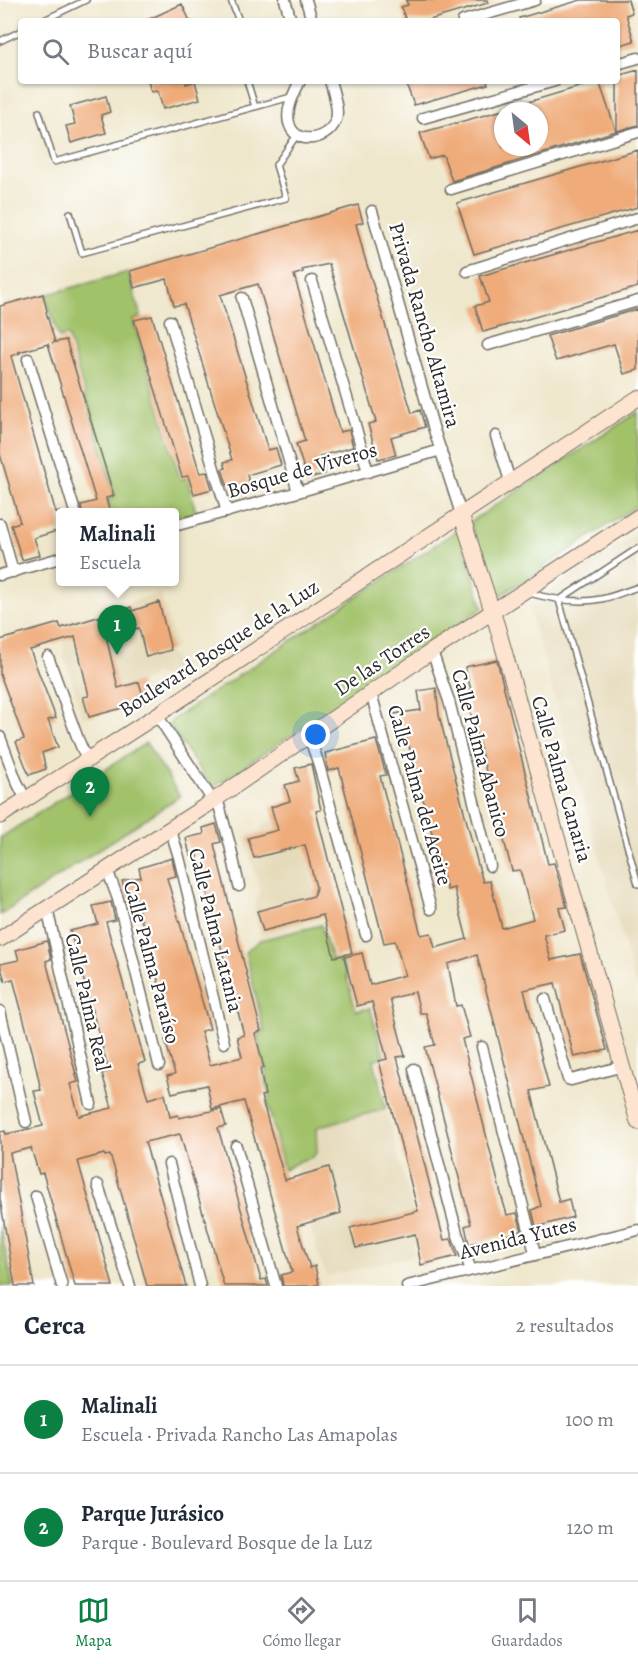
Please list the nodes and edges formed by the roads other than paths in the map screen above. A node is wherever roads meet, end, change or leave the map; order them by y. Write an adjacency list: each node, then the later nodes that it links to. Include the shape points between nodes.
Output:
1 (86, 0): 6 (lane)
2 (231, 0): 7 (lane)
3 (285, 0): 8 (street)
4 (306, 0): 9 (street)
5 (535, 0): 10 (street)
6 (48, 18)
7 (238, 18)
8 (290, 18)
9 (311, 18)
10 (474, 18)
11 (18, 32): 12 (lane)
12 (0, 41)
13 (638, 58): 14 (street)
14 (620, 63)
15 (248, 84): 20 (lane)
16 (299, 84): 19 (street)
17 (331, 84): 24 (street, via 337,114 333,128 322,136)
18 (544, 84): 22 (street)
19 (293, 96): 20 (lane); 24 (street, via 290,126)
20 (255, 107): 21 (lane, via 54,162)
21 (39, 112)
22 (423, 118)
23 (638, 132): 25 (street)
24 (297, 135): 27 (lane, via 276,165 286,198 82,253)
25 (451, 189)
26 (372, 211): 38 (street, Privada Rancho Altamira)
27 (70, 213)
28 (638, 218): 29 (street)
29 (466, 271)
30 (312, 281): 39 (street)
31 (242, 298): 41 (street)
32 (638, 301): 34 (street)
33 (170, 321): 43 (street)
34 (488, 345)
35 (28, 359): 42 (street)
36 (638, 398): 40 (main road, Boulevard Bosque de la Luz)
37 (496, 436): 40 (street)
38 (441, 450): 39 (street, Bosque de Viveros); 44 (street, Calle Palma Canaria)
39 (368, 472): 41 (street, Bosque de Viveros)
40 (510, 481): 44 (main road, Boulevard Bosque de la Luz)
41 (298, 492): 43 (street, Bosque de Viveros)
42 (73, 508)
43 (227, 512): 47 (street, Bosque de Viveros)
44 (461, 514): 55 (main road, Calle Palma Canaria); 59 (main road, Boulevard Bosque de la Luz)
45 (638, 517): 53 (main road, De las Torres)
46 (0, 524): 50 (street)
47 (179, 525)
48 (638, 548): 54 (lane)
49 (56, 559): 50 (street)
50 (13, 572): 51 (street)
51 (0, 575)
52 (638, 587): 54 (lane, via 585,602)
53 (525, 592): 54 (lane); 55 (main road, De las Torres)
54 (559, 600): 69 (lane)
55 (492, 612): 56 (main road, De las Torres); 80 (main road, Calle Palma Canaria)
56 (432, 651): 58 (main road, De las Torres); 67 (street, Calle Palma Abanico, via 449,701)
57 (48, 657): 62 (street)
58 (371, 693): 60 (main road, De las Torres); 72 (street, Calle Palma del Aceite)
59 (157, 715): 62 (main road, Boulevard Bosque de la Luz); 63 (street)
60 (309, 736): 63 (main road, De las Torres); 73 (street)
61 (0, 737): 64 (street)
62 (87, 760): 64 (main road, Boulevard Bosque de la Luz)
63 (215, 799): 66 (main road, De las Torres); 70 (street)
64 (26, 800): 65 (main road, Boulevard Bosque de la Luz)
65 (0, 816)
66 (170, 828): 68 (main road, De las Torres); 77 (street, Calle Palma Latania)
67 (490, 866)
68 (108, 869): 71 (main road, De las Torres); 79 (street, Calle Palma Paraíso)
69 (638, 884)
70 (239, 886)
71 (47, 908): 74 (main road, De las Torres); 82 (street, Calle Palma Real)
72 (431, 909)
73 (366, 935)
74 (0, 939)
75 (545, 999): 80 (street, via 568,1079)
76 (0, 1011): 83 (street)
77 (224, 1042)
78 (482, 1047): 90 (street)
79 (159, 1065)
80 (623, 1066): 84 (main road, Calle Palma Canaria)
81 (414, 1069): 91 (street, via 457,1233)
82 (91, 1104)
83 (26, 1122)
84 (638, 1122)
85 (236, 1146): 95 (street)
86 (169, 1164): 94 (street)
87 (99, 1185): 93 (street)
88 (36, 1196): 92 (street)
89 (638, 1230): 90 (street, Avenida Yutes)
90 (535, 1253): 91 (street, Avenida Yutes)
91 (471, 1270): 96 (street, Avenida Yutes)
92 (62, 1286)
93 (130, 1286)
94 (200, 1286)
95 (276, 1286)
96 (407, 1286)

